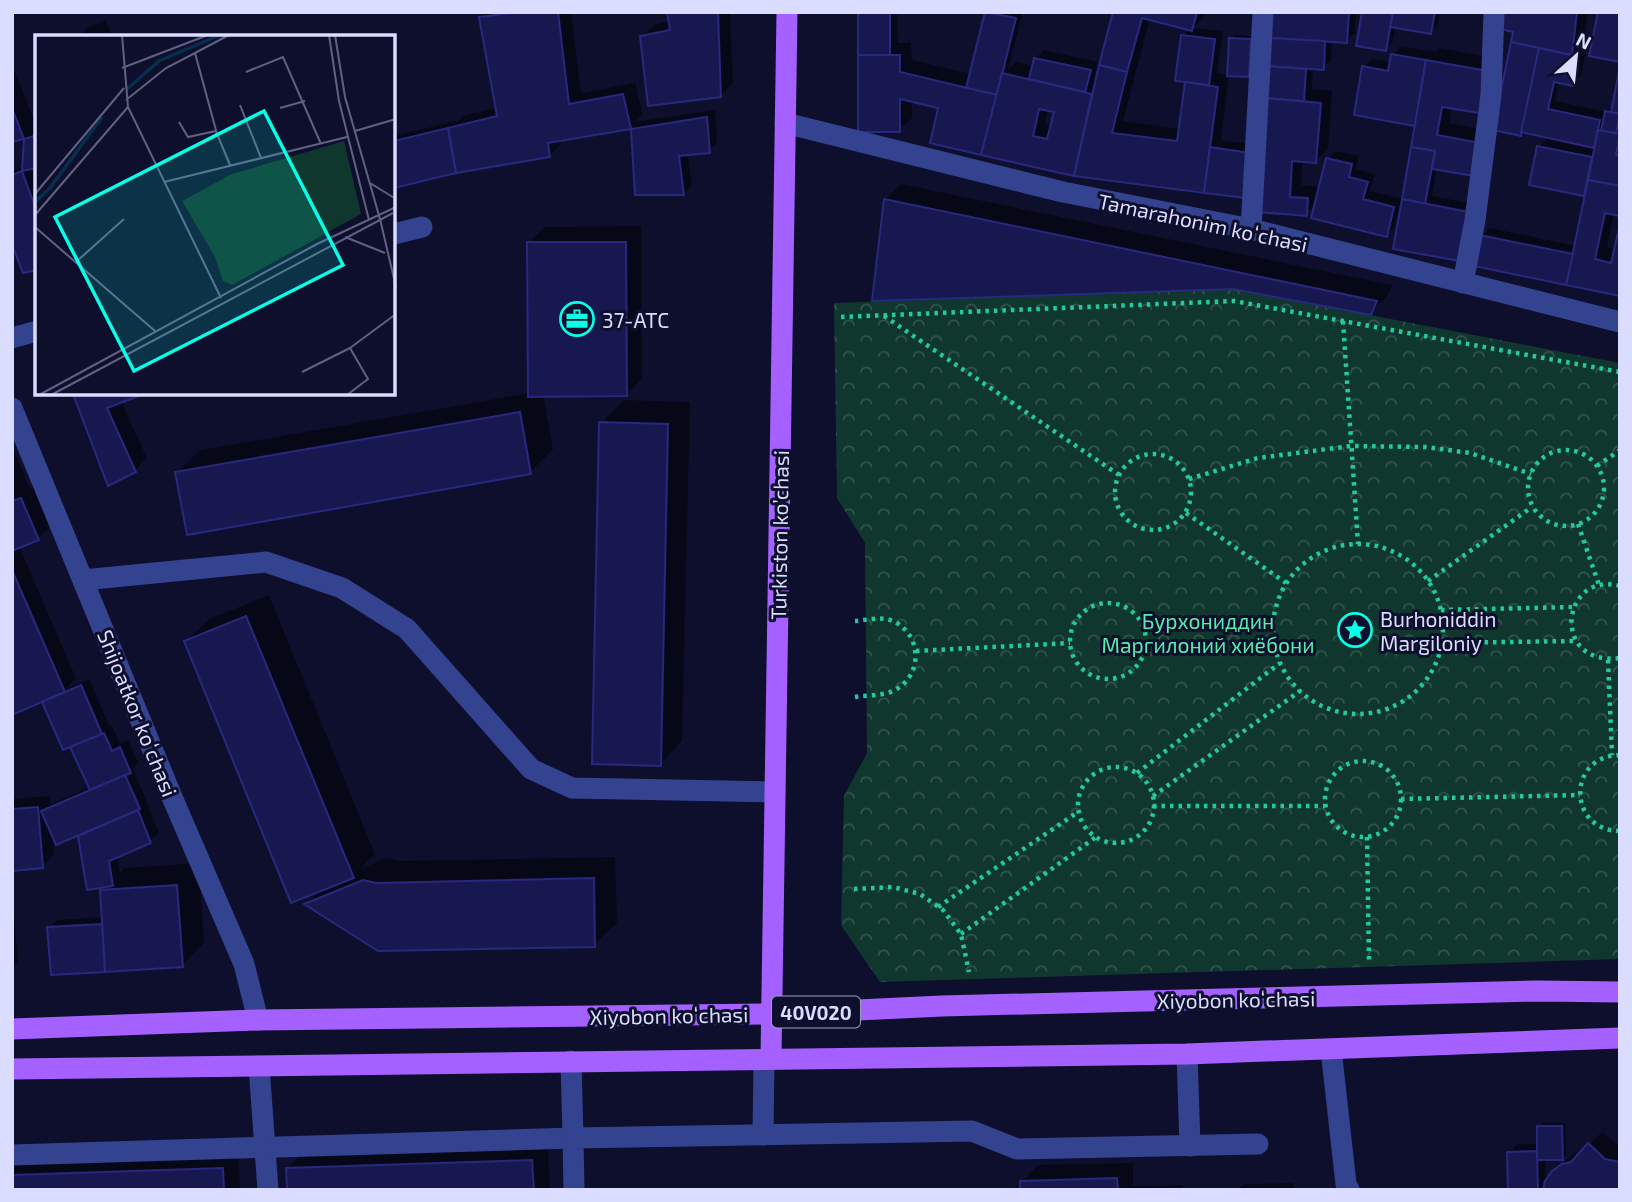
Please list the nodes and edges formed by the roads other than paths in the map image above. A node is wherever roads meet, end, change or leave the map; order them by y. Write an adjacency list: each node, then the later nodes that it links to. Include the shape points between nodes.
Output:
1 (787, 12): 4 (main road, Turkiston ko’chasi)
2 (1263, 12): 6 (street)
3 (1494, 12): 8 (street, via 1491,95)
4 (785, 123): 6 (street, Tamarahonim koʻchasi, via 1063,192); 14 (main road, Turkiston ko’chasi)
5 (422, 227): 7 (street)
6 (1251, 229): 8 (street, Tamarahonim koʻchasi)
7 (396, 234)
8 (1463, 283): 9 (street, Tamarahonim koʻchasi)
9 (1620, 322)
10 (35, 332): 11 (street)
11 (12, 338)
12 (12, 408): 13 (street, Shijoatkor koʻchasi)
13 (83, 580): 14 (street, via 265,562 342,588 407,629 531,768 572,788); 17 (street, Shijoatkor koʻchasi, via 244,964)
14 (775, 792): 16 (main road, Turkiston ko’chasi)
15 (1620, 992): 16 (main road, Xiyobon koʻchasi / 40V020)
16 (773, 1014): 17 (main road, Xiyobon koʻchasi / 40V020); 22 (main road, Turkiston ko’chasi)
17 (258, 1020): 18 (main road, Xiyobon koʻchasi / 40V020)
18 (12, 1029)
19 (1620, 1038): 20 (main road, 40V020)
20 (1331, 1048): 21 (main road, 40V020); 34 (street)
21 (1187, 1054): 22 (main road, 40V020); 29 (street)
22 (767, 1058): 23 (main road, 40V020); 26 (street)
23 (571, 1061): 24 (main road, 40V020); 27 (street)
24 (259, 1066): 25 (main road, 40V020); 30 (street)
25 (12, 1069)
26 (763, 1135): 27 (street); 29 (street, via 972,1131 1017,1149)
27 (573, 1138): 30 (street); 33 (street)
28 (1258, 1144): 29 (street)
29 (1190, 1146)
30 (265, 1147): 31 (street); 32 (street)
31 (12, 1156)
32 (268, 1190)
33 (575, 1190)
34 (1349, 1190)

